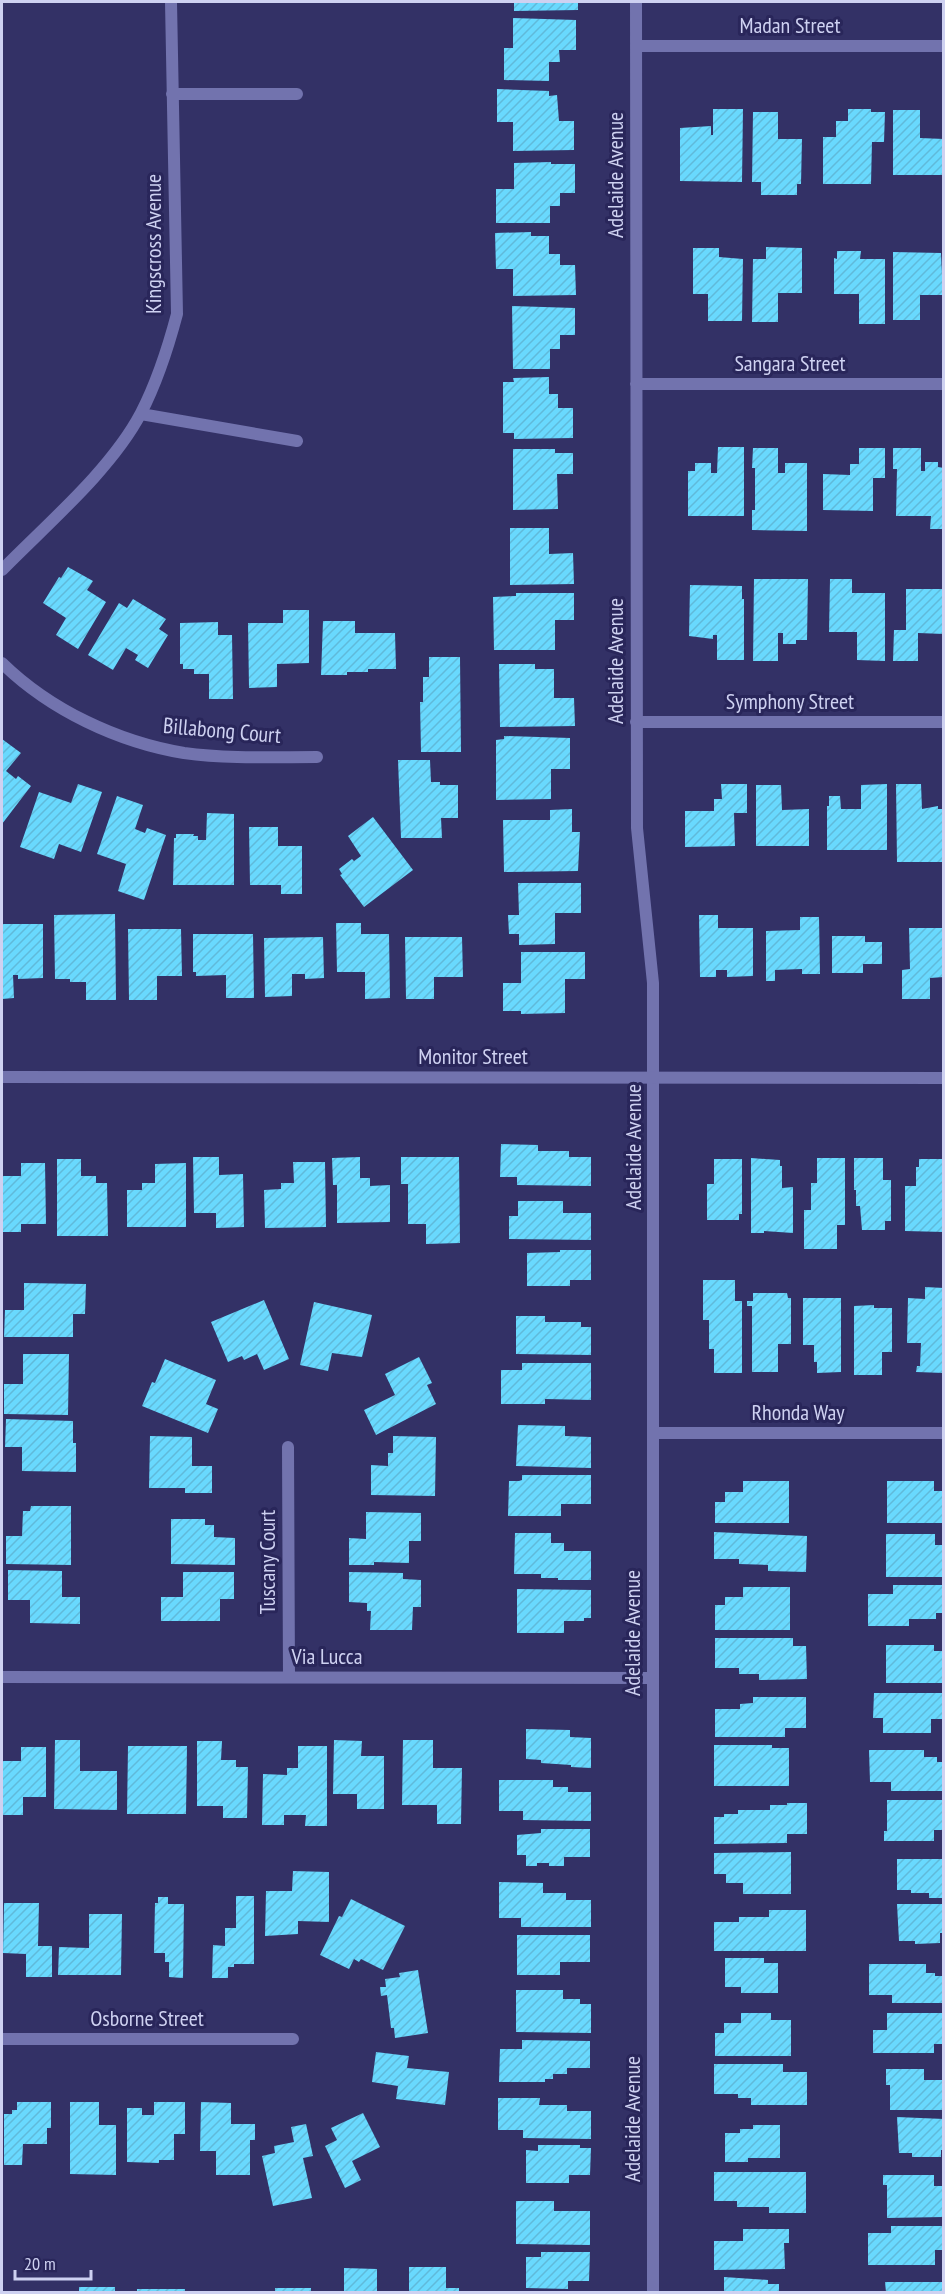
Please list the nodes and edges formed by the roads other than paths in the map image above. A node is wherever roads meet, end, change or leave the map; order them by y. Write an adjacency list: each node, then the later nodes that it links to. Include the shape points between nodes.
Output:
1 (171, 2): 5 (street, Kingscross Avenue)
2 (636, 2): 3 (street, Adelaide Avenue)
3 (636, 46): 4 (street, Madan Street); 7 (street, Adelaide Avenue)
4 (944, 46)
5 (172, 94): 6 (street); 9 (street, Kingscross Avenue, via 177,315 164,361)
6 (297, 94)
7 (636, 384): 8 (street, Sangara Street); 13 (street, Adelaide Avenue)
8 (944, 384)
9 (141, 414): 10 (street); 11 (street, Kingscross Avenue, via 104,466)
10 (297, 441)
11 (2, 570)
12 (2, 663): 15 (street, Billabong Court, via 49,701 91,724 137,742 184,753)
13 (636, 722): 14 (street, Symphony Street); 17 (street, Adelaide Avenue, via 637,828 653,983)
14 (944, 722)
15 (317, 757)
16 (2, 1077): 17 (street, Monitor Street)
17 (654, 1077): 18 (street, Monitor Street); 19 (street, Adelaide Avenue)
18 (944, 1077)
19 (653, 1433): 20 (street, Rhonda Way); 24 (street, Adelaide Avenue)
20 (944, 1433)
21 (288, 1447): 23 (street, Tuscany Court)
22 (2, 1677): 23 (street, Via Lucca)
23 (289, 1677): 24 (street, Via Lucca)
24 (653, 1678): 27 (street, Adelaide Avenue)
25 (2, 2039): 26 (street, Osborne Street)
26 (293, 2039)
27 (653, 2292)

